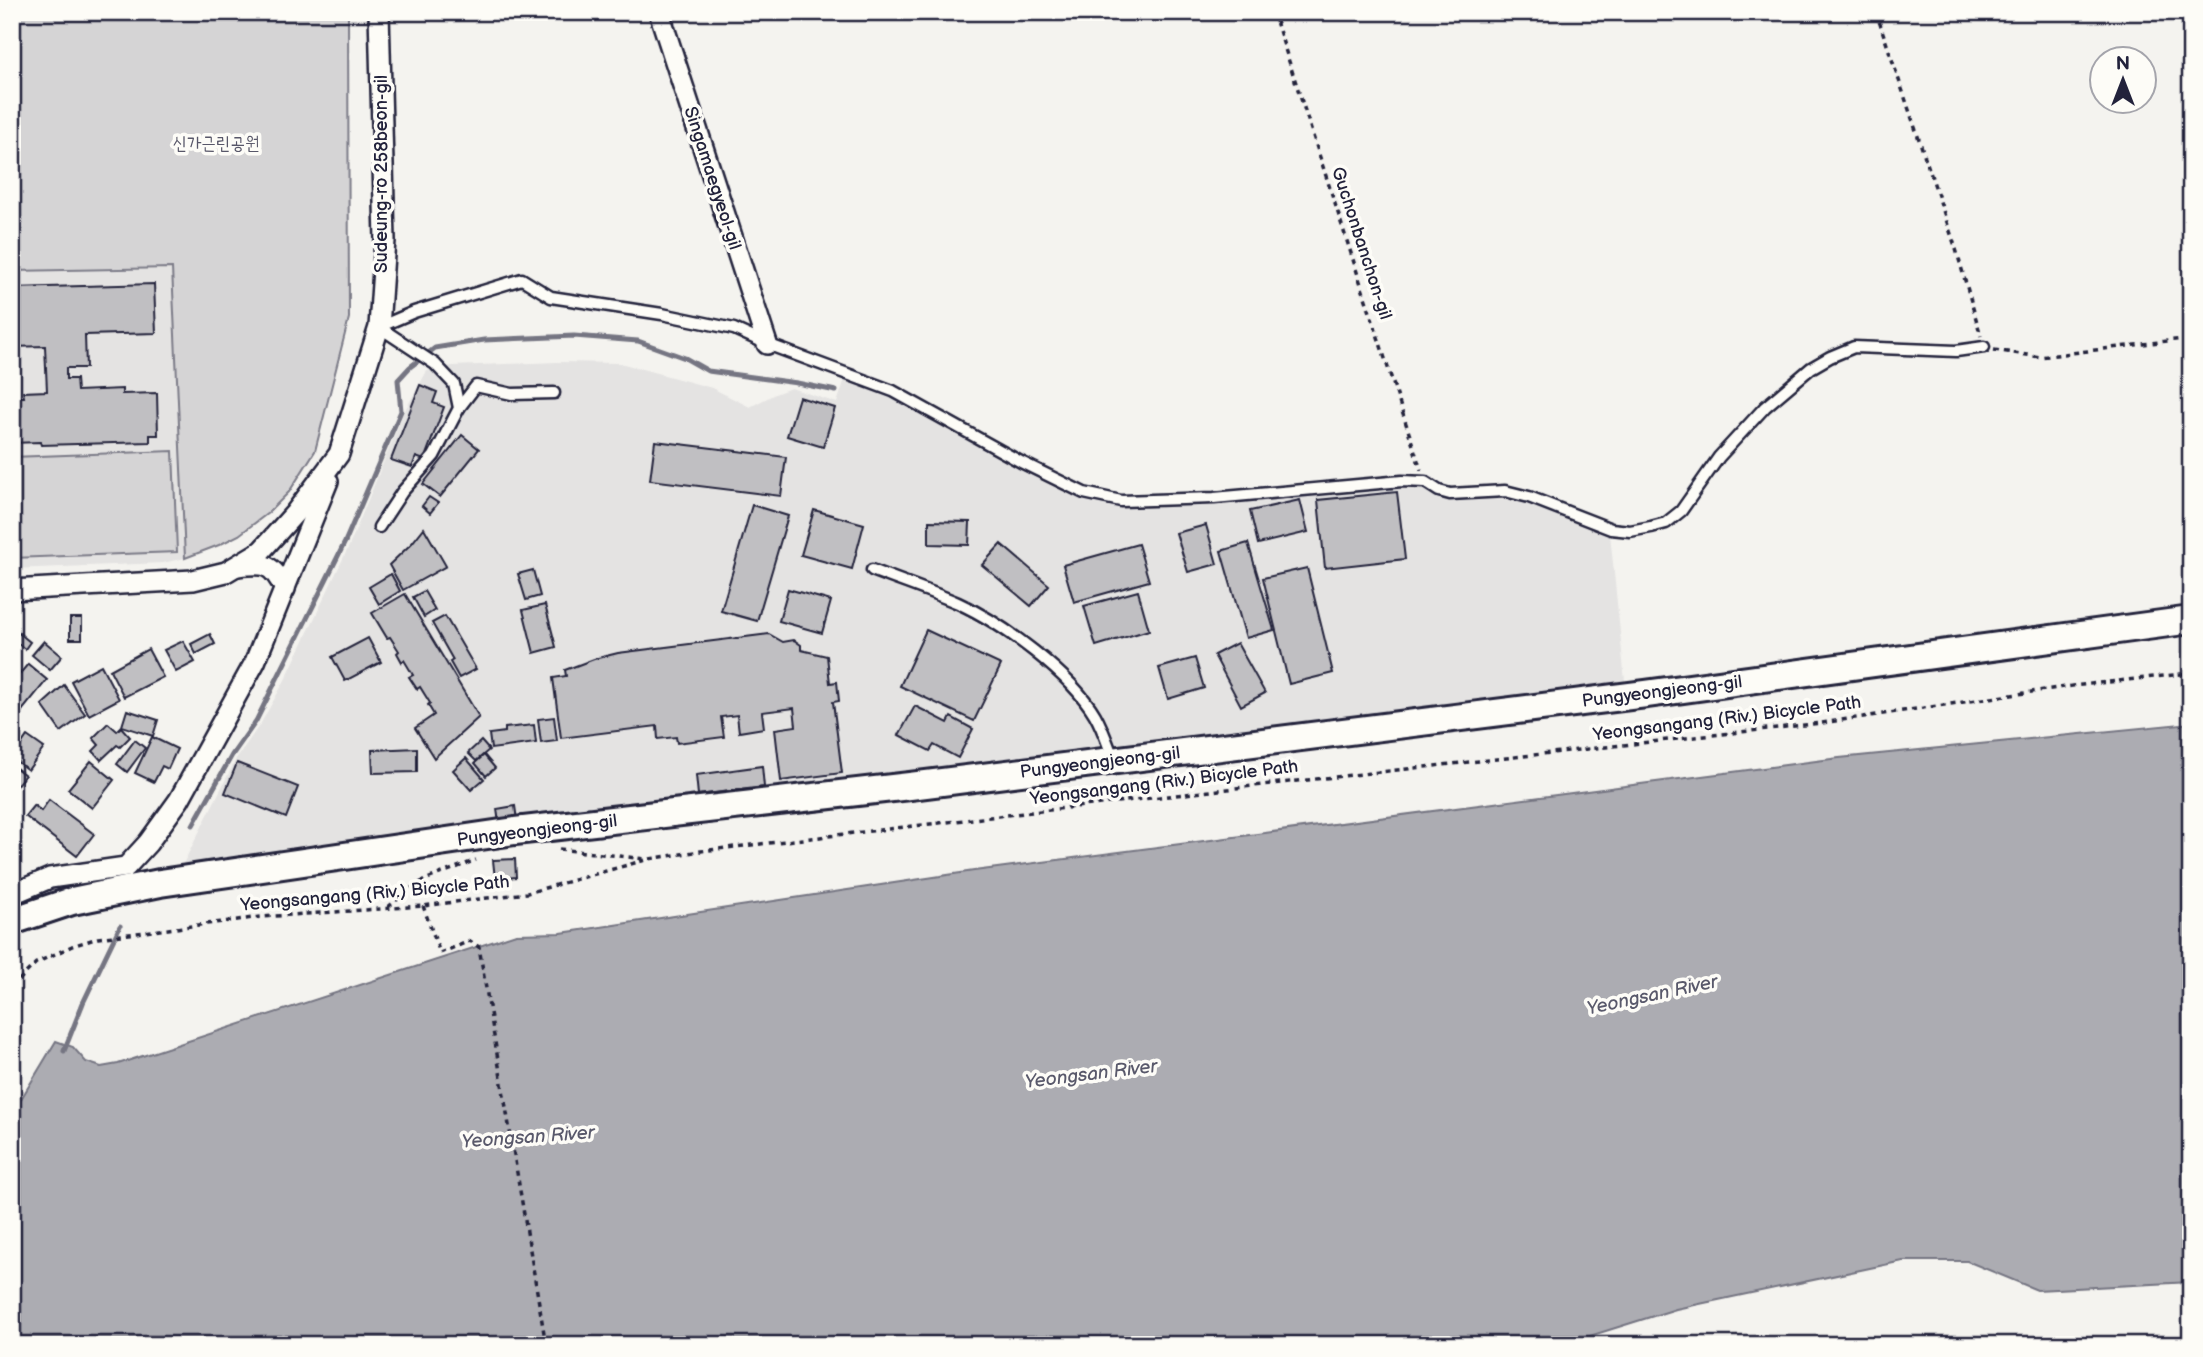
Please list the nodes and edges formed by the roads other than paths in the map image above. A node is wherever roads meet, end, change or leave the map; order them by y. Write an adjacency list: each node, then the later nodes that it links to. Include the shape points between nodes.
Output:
1 (380, 12): 3 (street, Sudeung-ro 258beon-gil, via 385,240)
2 (659, 12): 4 (street, Singamaegyeol-gil)
3 (379, 327): 4 (lane, via 522,279 551,297 734,329); 7 (lane, via 435,364 454,383); 8 (street, Sudeung-ro 258beon-gil)
4 (767, 344): 5 (lane, via 893,391 1084,493 1121,501 1425,482 1450,494 1505,491 1529,496 1611,529 1630,531 1666,523 1681,511 1719,457 1765,407 1830,356 1854,347 1956,351)
5 (1984, 347)
6 (554, 393): 7 (lane, via 512,394 476,386)
7 (459, 408): 9 (lane, via 434,456)
8 (339, 453): 10 (street, Sudeung-ro 258beon-gil, via 261,551); 12 (street)
9 (379, 527)
10 (237, 566): 12 (street, via 261,563 275,570); 13 (street, Sudeung-ro 258beon-gil, via 193,580)
11 (872, 570): 15 (lane, via 958,603 1026,644 1095,715)
12 (285, 589): 16 (street, via 256,662 179,800 148,844 126,867 50,878)
13 (12, 590)
14 (2191, 620): 15 (street, Pungyeongjeong-gil)
15 (1114, 761): 17 (street, Pungyeongjeong-gil, via 515,831 160,883 72,901)
16 (12, 893)
17 (12, 921)

